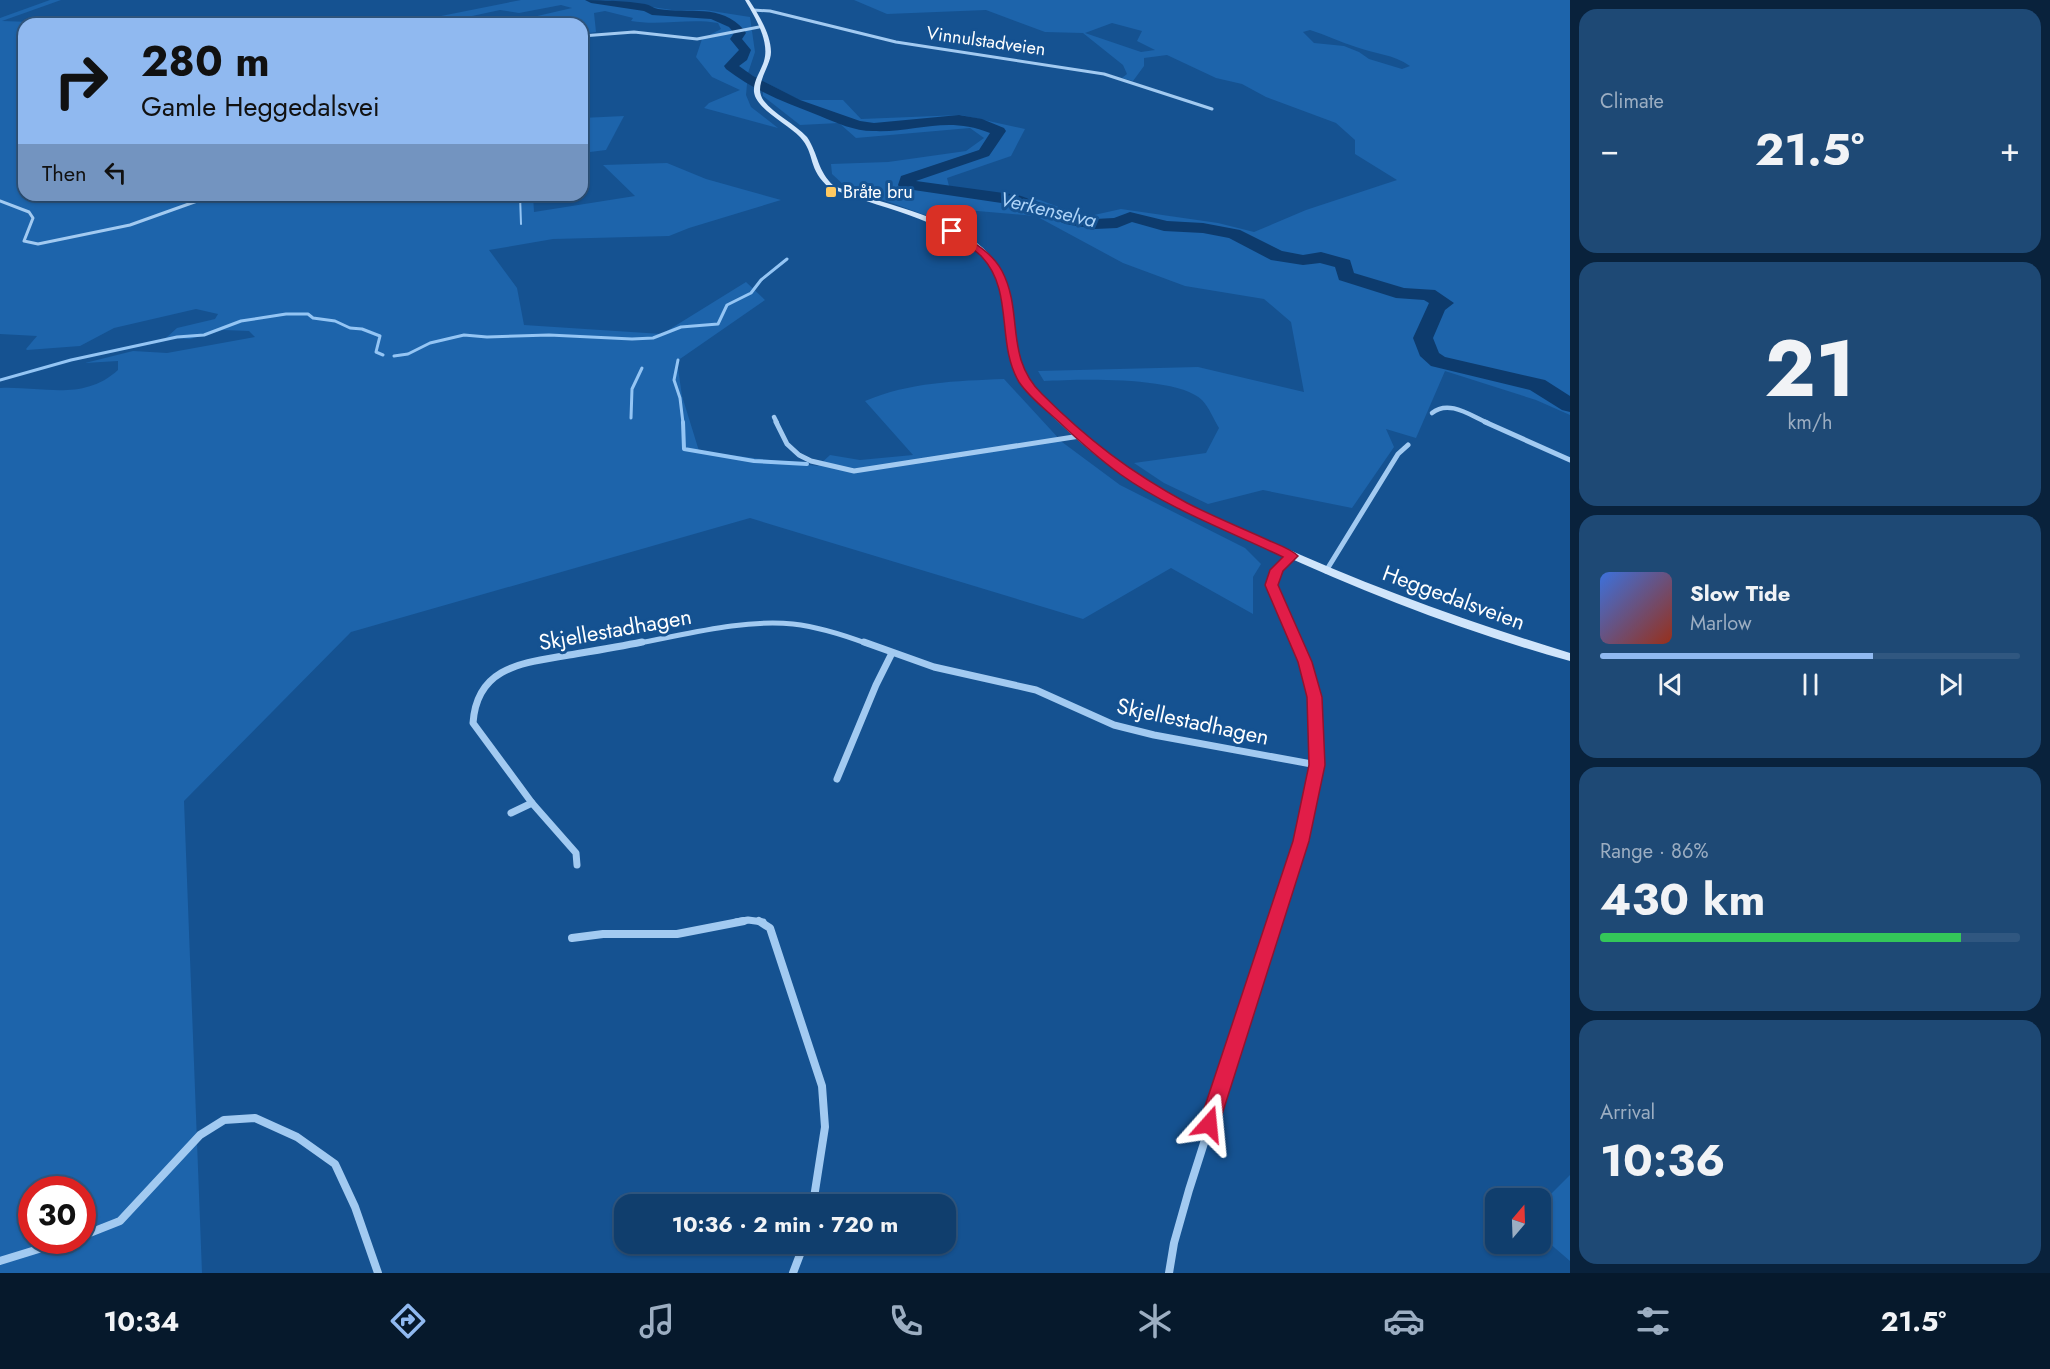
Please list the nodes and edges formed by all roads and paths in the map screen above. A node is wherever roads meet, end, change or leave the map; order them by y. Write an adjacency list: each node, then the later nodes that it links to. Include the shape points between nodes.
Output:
1 (747, 0): 2 (main road, Heggedalsveien)
2 (753, 10): 3 (main road, Heggedalsveien); 5 (street, Vinnulstadveien, via 896,42 1086,71)
3 (759, 27): 4 (street, via 691,39 634,32); 10 (main road, Heggedalsveien, via 768,51 759,80 760,101 808,143 823,181 844,193 952,231 989,258 1001,281 1019,371 1038,396)
4 (588, 36)
5 (1212, 109)
6 (0, 201): 7 (street, via 29,212 33,218 24,241 38,244 110,230)
7 (196, 201)
8 (1432, 413): 12 (street, via 1449,406)
9 (774, 417): 10 (street, via 787,444 799,455 822,465 854,471)
10 (1081, 435): 13 (main road, Heggedalsveien, via 1098,452 1153,489)
11 (1408, 445): 14 (street, via 1398,454)
12 (1570, 460)
13 (1291, 556): 14 (main road, Heggedalsveien); 17 (street, via 1277,570 1272,585 1305,662 1314,697)
14 (1326, 571): 16 (main road, Heggedalsveien)
15 (892, 653): 17 (street, Skjellestadhagen, via 934,667 1036,690 1114,724 1154,735); 18 (street); 19 (street, Skjellestadhagen, via 829,630 771,624 726,628 517,664 481,687 473,723)
16 (1570, 657)
17 (1317, 765): 30 (street, via 1301,841 1189,1190)
18 (837, 779)
19 (532, 803): 20 (street); 21 (street, Skjellestadhagen, via 576,853)
20 (511, 813)
21 (577, 866)
22 (572, 938): 23 (street, via 677,934 748,920 762,921 770,928 822,1086 825,1127)
23 (815, 1194)
24 (96, 1230): 28 (street, via 120,1221 200,1135 224,1120 255,1118 297,1137 334,1164 355,1207)
25 (23, 1254): 27 (street)
26 (800, 1254): 29 (street)
27 (0, 1261)
28 (378, 1273)
29 (793, 1273)
30 (1169, 1273)

